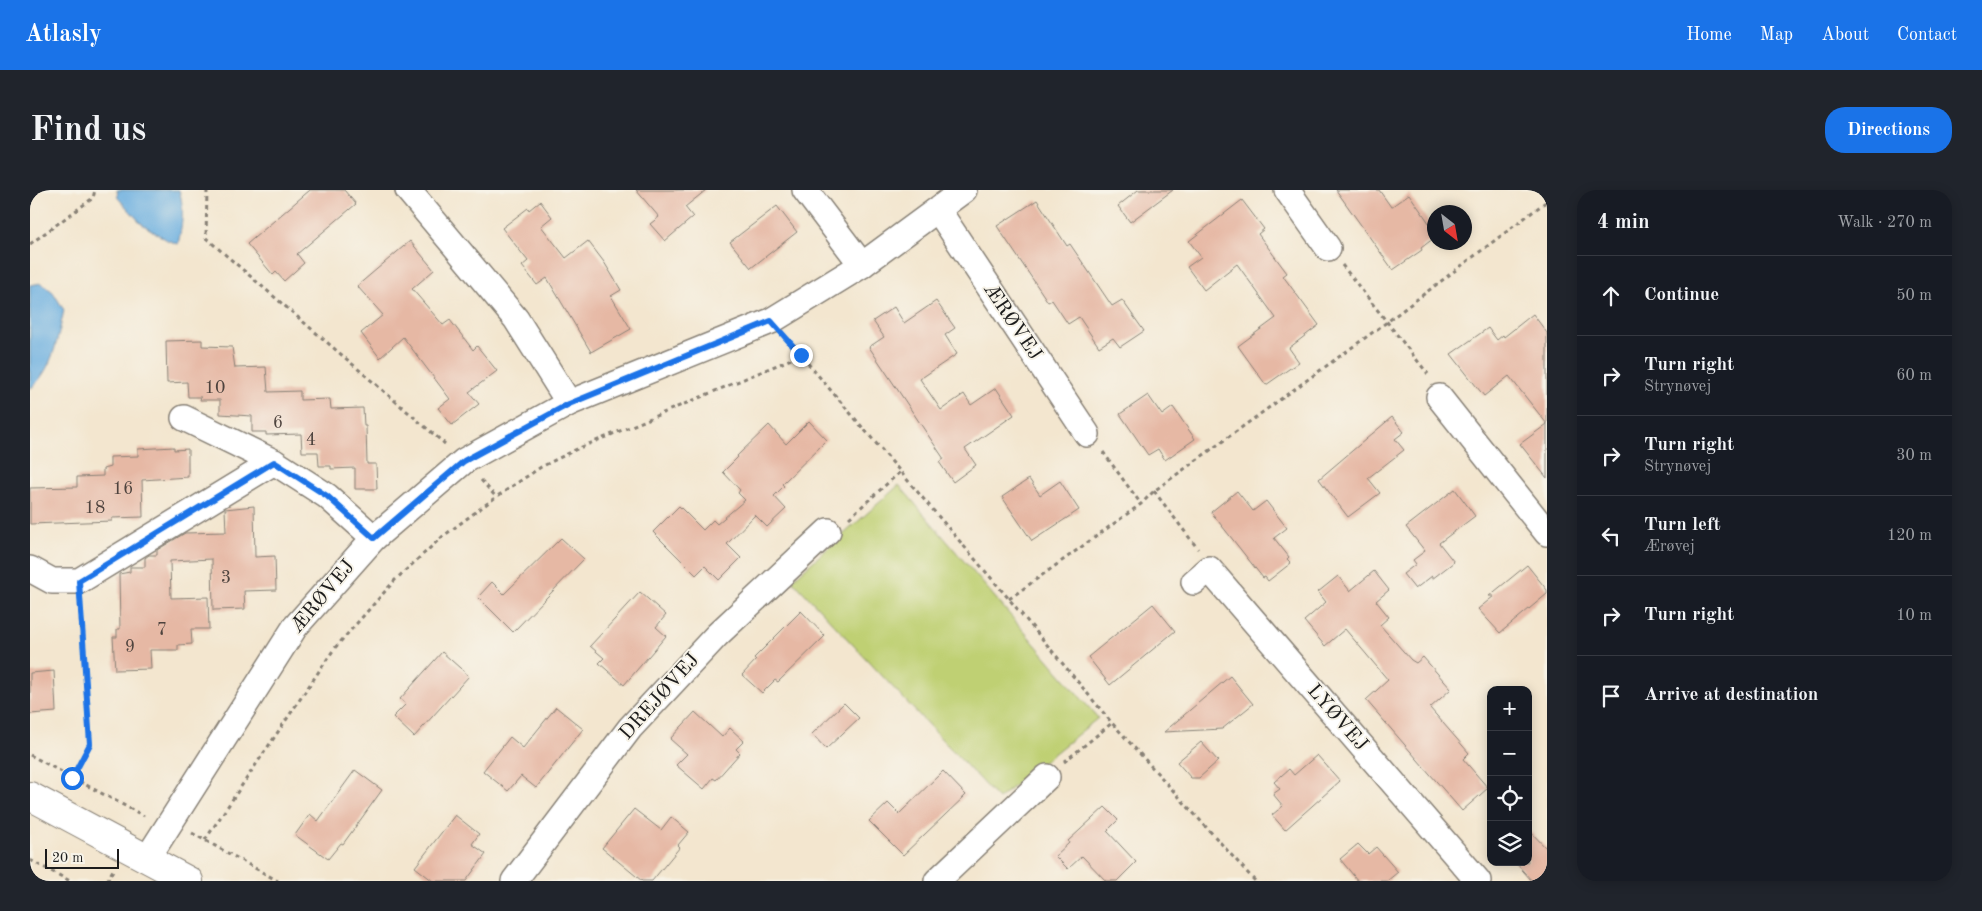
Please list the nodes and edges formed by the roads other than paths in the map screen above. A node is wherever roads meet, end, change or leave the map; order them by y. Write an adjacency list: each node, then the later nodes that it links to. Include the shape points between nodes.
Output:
1 (408, 190): 9 (street, via 516,319)
2 (805, 190): 7 (street)
3 (964, 190): 5 (street, ÆRØVEJ)
4 (1287, 190): 6 (street)
5 (938, 210): 7 (street, ÆRØVEJ); 11 (street, ÆRØVEJ)
6 (1328, 248)
7 (862, 265): 9 (street, ÆRØVEJ, via 771,321)
8 (1440, 397): 14 (street)
9 (569, 404): 15 (street, ÆRØVEJ, via 464,461)
10 (184, 418): 12 (street)
11 (1087, 434)
12 (274, 462): 15 (street, via 327,496); 16 (street, via 79,581 52,581)
13 (828, 531): 22 (street, DREJØVEJ, via 717,635 630,728)
14 (1547, 533)
15 (374, 538): 20 (street, ÆRØVEJ, via 295,627)
16 (30, 569)
17 (1201, 576): 24 (street, LYØVEJ)
18 (1046, 777): 23 (street)
19 (30, 796): 20 (street)
20 (147, 859): 21 (street)
21 (189, 881)
22 (514, 881)
23 (937, 881)
24 (1478, 881)

